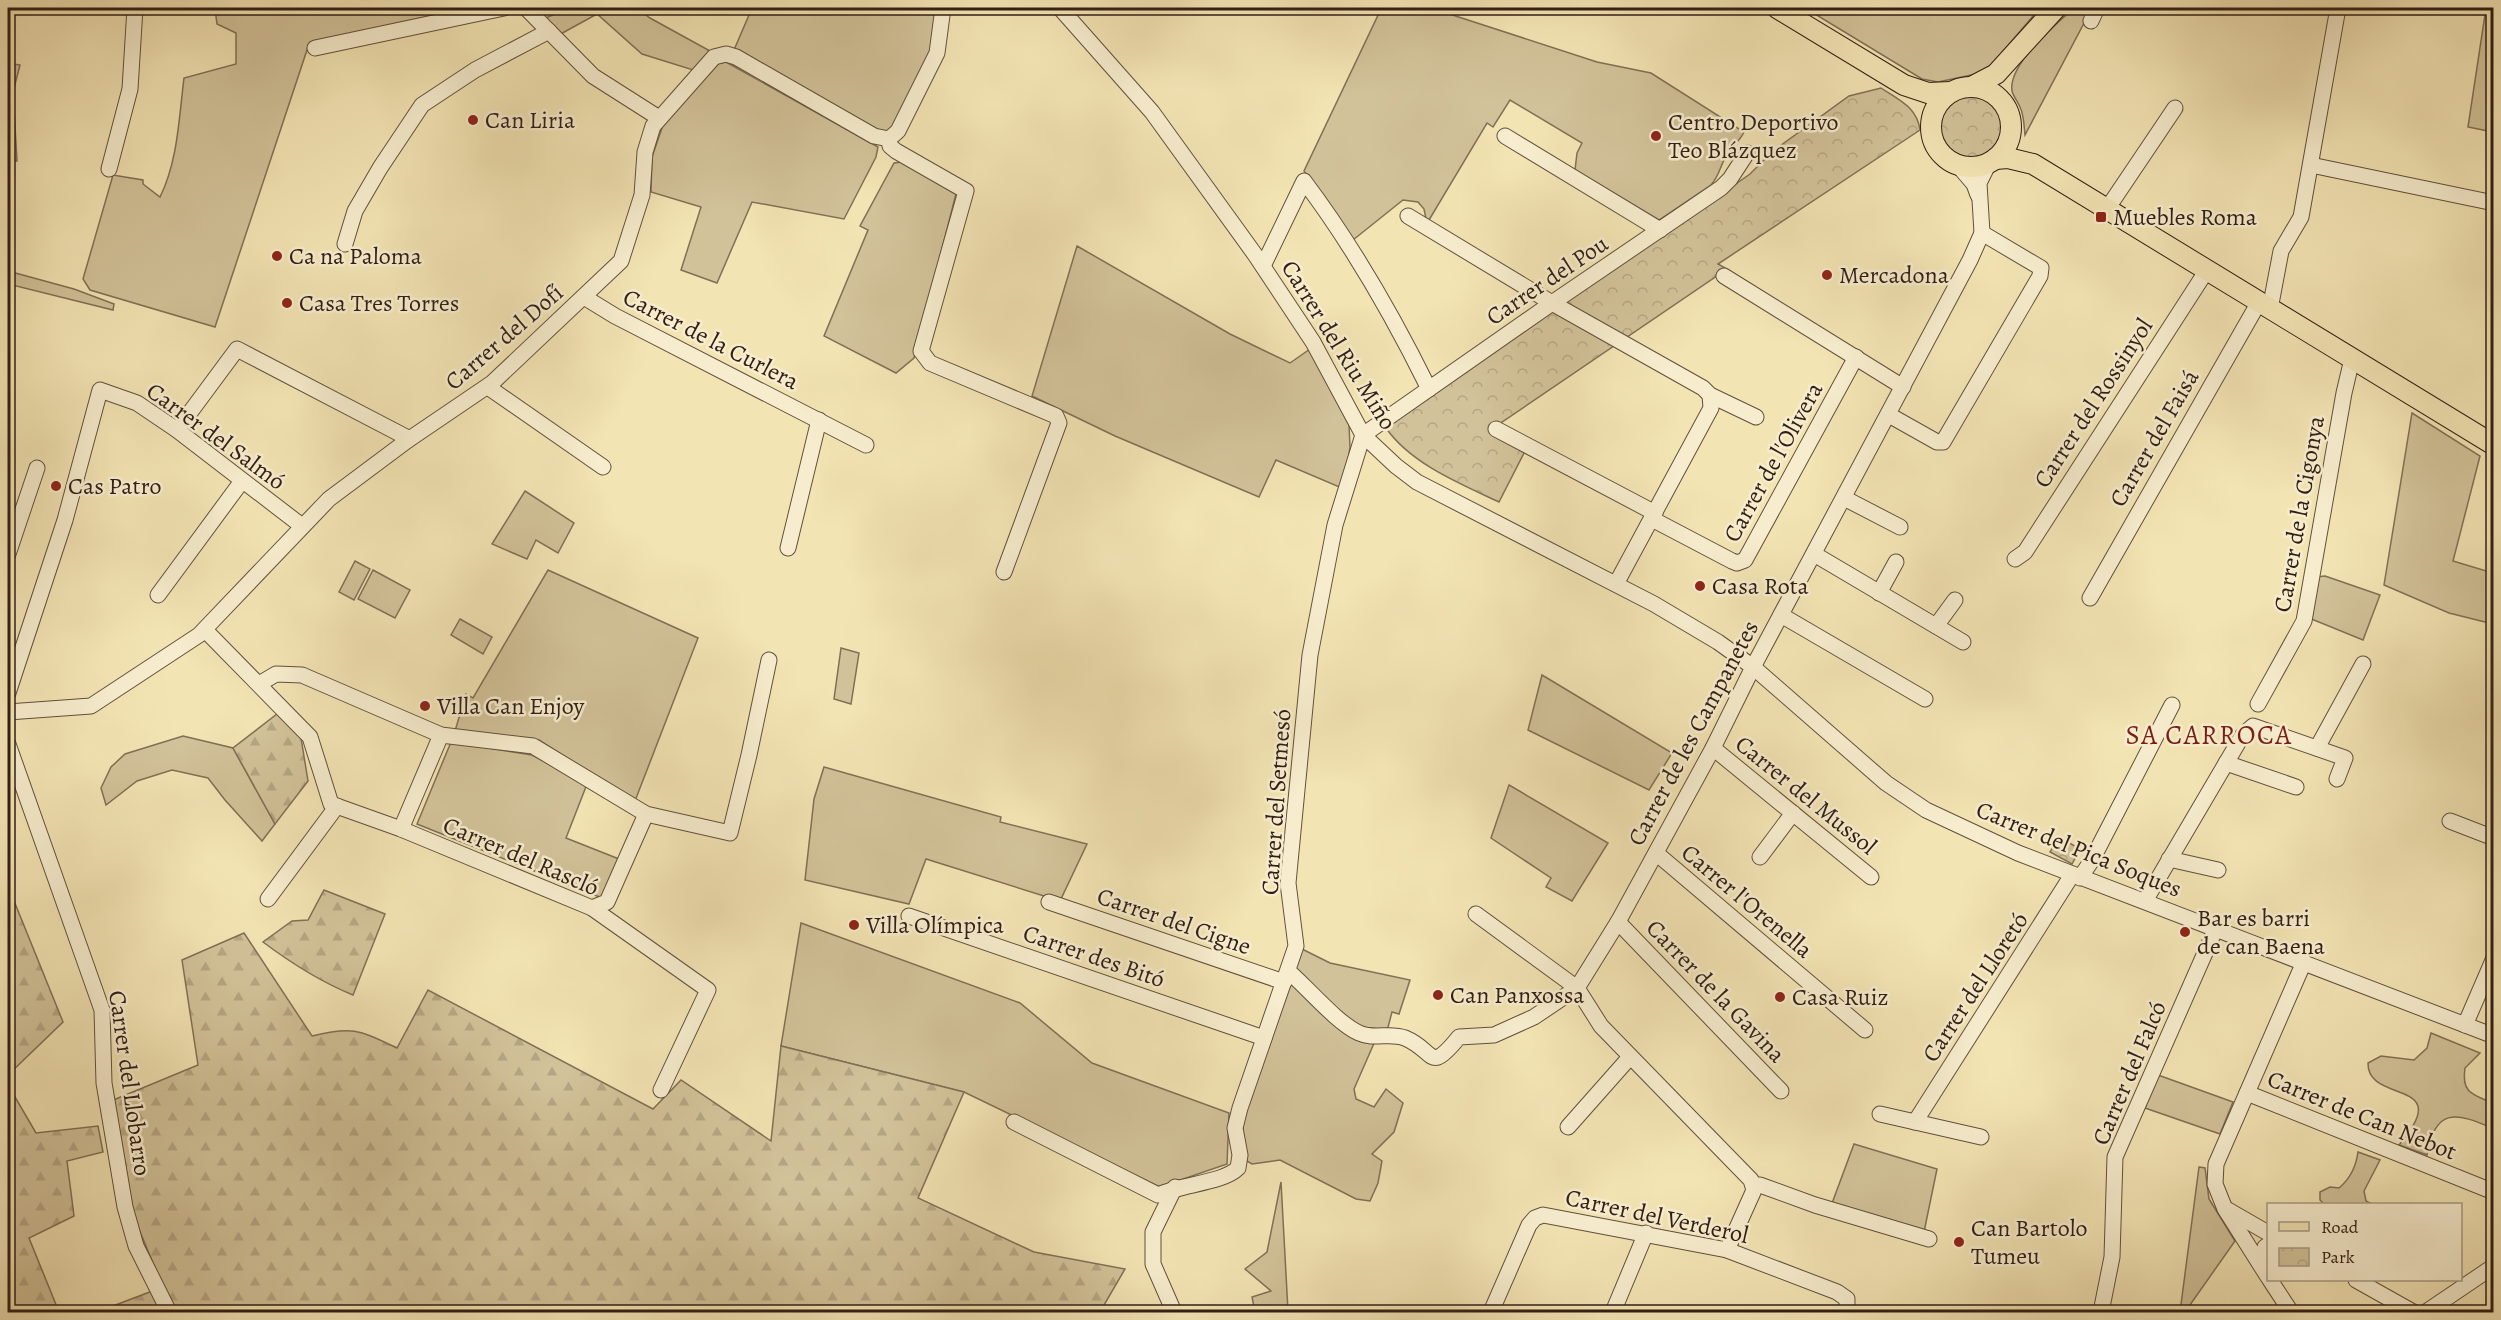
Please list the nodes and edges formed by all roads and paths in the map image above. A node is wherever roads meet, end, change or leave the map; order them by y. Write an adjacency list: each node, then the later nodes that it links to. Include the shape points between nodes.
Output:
1 (135, 8): 27 (street, via 130,89)
2 (504, 8): 10 (street)
3 (526, 8): 9 (street)
4 (943, 8): 21 (street, via 933,63 898,131)
5 (1777, 8): 12 (main road)
6 (2056, 8): 11 (main road)
7 (2338, 8): 26 (street, Carrer del Faisá)
8 (1067, 11): 35 (street, Carrer del Riu Miño, via 1152,112)
9 (549, 31): 17 (street, via 593,76); 34 (street, via 475,70 423,105 355,211)
10 (315, 48)
11 (2009, 59): 13 (main road, via 1991,78); 15 (main road, via 2002,89)
12 (1904, 85): 14 (main road, via 1928,93); 18 (main road, via 1923,105)
13 (1973, 86): 14 (main road); 15 (main road, via 1989,91)
14 (1951, 92): 18 (main road, via 1939,103)
15 (2006, 105): 19 (main road)
16 (2175, 108): 30 (street)
17 (659, 118): 21 (street, Carrer del Dofí, via 708,62 726,54 874,136); 38 (street, Carrer del Dofí, via 646,146 642,195 627,247 621,261)
18 (1932, 125): 24 (main road, via 1940,151)
19 (2012, 129): 23 (main road, via 2007,146); 25 (main road, via 2018,145)
20 (1505, 136): 32 (street)
21 (889, 139): 68 (street, Carrer del Dofí, via 896,151 966,191 921,351 930,363 1056,416 1059,423)
22 (1747, 153): 32 (street, Carrer del Pou, via 1721,188)
23 (1992, 161): 24 (main road, via 1969,166); 25 (main road, via 2008,158); 28 (street, via 1982,174)
24 (1956, 163): 28 (street)
25 (2033, 164): 30 (main road)
26 (2311, 165): 29 (street); 40 (street, Carrer del Faisá, via 2301,217 2282,251)
27 (109, 170)
28 (1978, 195): 33 (street)
29 (2493, 203)
30 (2107, 209): 36 (main road)
31 (1408, 216): 39 (street)
32 (1660, 230): 39 (street, Carrer del Pou)
33 (1982, 233): 44 (street, Carrer de les Campanetes); 47 (street, via 2041,268 2040,276 1943,442)
34 (345, 244)
35 (1263, 266): 45 (street, via 1304,181 1366,270); 52 (street, Carrer del Riu Miño, via 1313,342)
36 (2207, 270): 40 (main road); 66 (street, Carrer del Rossinyol, via 2025,552)
37 (1724, 276): 41 (street)
38 (584, 297): 43 (street, Carrer del Dofí); 49 (street, Carrer de la Curlera)
39 (1552, 303): 45 (street, Carrer del Pou); 46 (street)
40 (2265, 305): 42 (main road); 72 (street, Carrer del Faisá)
41 (1856, 357): 44 (street); 60 (street, Carrer de l'Olivera, via 1745,560 1732,561)
42 (2352, 359): 55 (main road); 84 (street, Carrer de la Cigonya, via 2304,621)
43 (488, 387): 53 (street, Carrer del Dofí); 56 (street)
44 (1903, 387): 47 (street, Carrer de les Campanetes)
45 (1430, 388): 52 (street, Carrer del Pou)
46 (1710, 395): 48 (street); 60 (street, via 1711,408)
47 (1888, 415): 59 (street, Carrer de les Campanetes)
48 (1756, 417)
49 (819, 420): 54 (street, Carrer de la Curlera); 63 (street)
50 (1496, 429): 60 (street)
51 (177, 430): 53 (street, via 237,349); 58 (street, Carrer del Salmó); 82 (street, Carrer del Salmó, via 137,403 100,390 65,520)
52 (1363, 435): 69 (street, Carrer del Riu Miño, via 1417,482); 116 (street, Carrer del Setmesó, via 1335,525 1310,655 1288,883 1296,946)
53 (408, 440): 61 (street, Carrer del Dofí, via 335,494)
54 (866, 445)
55 (2493, 445)
56 (603, 467)
57 (37, 468): 64 (street)
58 (243, 481): 61 (street, Carrer del Salmó); 71 (street)
59 (1844, 498): 62 (street); 65 (street, Carrer de les Campanetes)
60 (1653, 516): 69 (street)
61 (302, 526): 76 (street, Carrer del Dofí)
62 (1900, 527)
63 (788, 548)
64 (8, 554)
65 (1814, 554): 70 (street); 74 (street, Carrer de les Campanetes)
66 (2014, 559)
67 (1896, 562): 70 (street)
68 (1004, 572)
69 (1616, 584): 80 (street, Carrer del Riu Miño, via 1672,614)
70 (1879, 593): 75 (street)
71 (158, 595)
72 (2090, 598)
73 (1955, 600): 75 (street)
74 (1781, 615): 80 (street, Carrer de les Campanetes); 83 (street)
75 (1936, 626): 77 (street)
76 (206, 630): 81 (street); 86 (street, Carrer del Dofí, via 91,706)
77 (1963, 642)
78 (769, 660): 96 (street, via 730,833)
79 (2363, 664): 90 (street)
80 (1753, 667): 89 (street, Carrer de les Campanetes); 104 (street, Carrer del Pica Soques, via 1886,783 1926,810 2018,854)
81 (259, 684): 87 (street, via 276,674 302,675); 94 (street, via 310,737 331,804)
82 (8, 693)
83 (1925, 699)
84 (2258, 704)
85 (2172, 705): 104 (street, Carrer del Lloretó, via 2092,860)
86 (8, 712)
87 (441, 735): 96 (street, via 533,746); 98 (street)
88 (8, 744): 145 (street, Carrer del Llobarro, via 102,1010 104,1083 117,1173 136,1246)
89 (1713, 748): 95 (street, Carrer del Mussol); 100 (street, Carrer de les Campanetes)
90 (2317, 748): 91 (street, via 2253,726); 92 (street, via 2345,758)
91 (2226, 763): 93 (street); 102 (street)
92 (2337, 779)
93 (2296, 787)
94 (337, 806): 98 (street, Carrer del Rascló); 106 (street)
95 (1793, 813): 101 (street); 105 (street, Carrer del Mussol)
96 (646, 814): 109 (street, via 607,902)
97 (2450, 821): 99 (street)
98 (401, 829): 109 (street, Carrer del Rascló)
99 (2493, 838)
100 (1656, 853): 112 (street, Carrer de les Campanetes); 119 (street, Carrer l'Orenella)
101 (1760, 857)
102 (2169, 859): 103 (street); 107 (street)
103 (2218, 870)
104 (2076, 876): 107 (street, Carrer del Pica Soques); 128 (street, Carrer del Lloretó)
105 (1871, 877)
106 (268, 899)
107 (2145, 901): 113 (street, Carrer del Pica Soques)
108 (1049, 902): 116 (street, Carrer del Cigne)
109 (592, 908): 123 (street, Carrer del Rascló, via 708,990)
110 (1476, 914): 117 (street)
111 (909, 916): 121 (street, Carrer des Bitó)
112 (1618, 922): 117 (street, Carrer de les Campanetes); 124 (street, Carrer de la Gavina)
113 (2216, 928): 115 (street, Carrer del Pica Soques); 150 (street, Carrer del Falcó, via 2115,1157 2112,1257)
114 (2493, 958): 118 (street)
115 (2304, 962): 118 (street, Carrer del Pica Soques); 125 (street)
116 (1286, 977): 117 (street, via 1358,1033 1408,1039 1438,1058 1459,1037 1494,1035 1534,1017); 121 (street, Carrer del Setmesó)
117 (1577, 988): 122 (street, via 1601,1026)
118 (2465, 1024): 120 (street, Carrer del Pica Soques)
119 (1865, 1030)
120 (2493, 1036)
121 (1264, 1038): 132 (street, Carrer del Setmesó, via 1235,1128 1238,1168 1225,1178)
122 (1629, 1057): 129 (street); 131 (street)
123 (661, 1090)
124 (1781, 1091)
125 (2247, 1093): 133 (street, Carrer de Can Nebot); 134 (street, via 2216,1164 2215,1184)
126 (1880, 1114): 128 (street)
127 (1014, 1122): 132 (street, via 1158,1195)
128 (1915, 1122): 130 (street)
129 (1569, 1127)
130 (1981, 1137)
131 (1754, 1186): 137 (street); 139 (street)
132 (1175, 1187): 146 (street, via 1153,1232 1153,1264)
133 (2493, 1192)
134 (2225, 1209): 135 (street); 140 (street)
135 (2267, 1232)
136 (1646, 1233): 139 (street, Carrer del Verderol); 147 (street, Carrer del Verderol, via 1543,1215 1535,1218); 148 (street)
137 (1929, 1239)
138 (2267, 1246): 140 (street)
139 (1727, 1250): 149 (street, Carrer del Verderol, via 1837,1292 1846,1299)
140 (2260, 1263): 142 (street)
141 (2493, 1266): 153 (street)
142 (2267, 1275)
143 (2271, 1281): 151 (street)
144 (2358, 1281): 152 (street)
145 (169, 1312)
146 (1174, 1312)
147 (1491, 1312)
148 (1613, 1312)
149 (1847, 1312)
150 (2101, 1312)
151 (2290, 1312)
152 (2413, 1312)
153 (2426, 1312)

